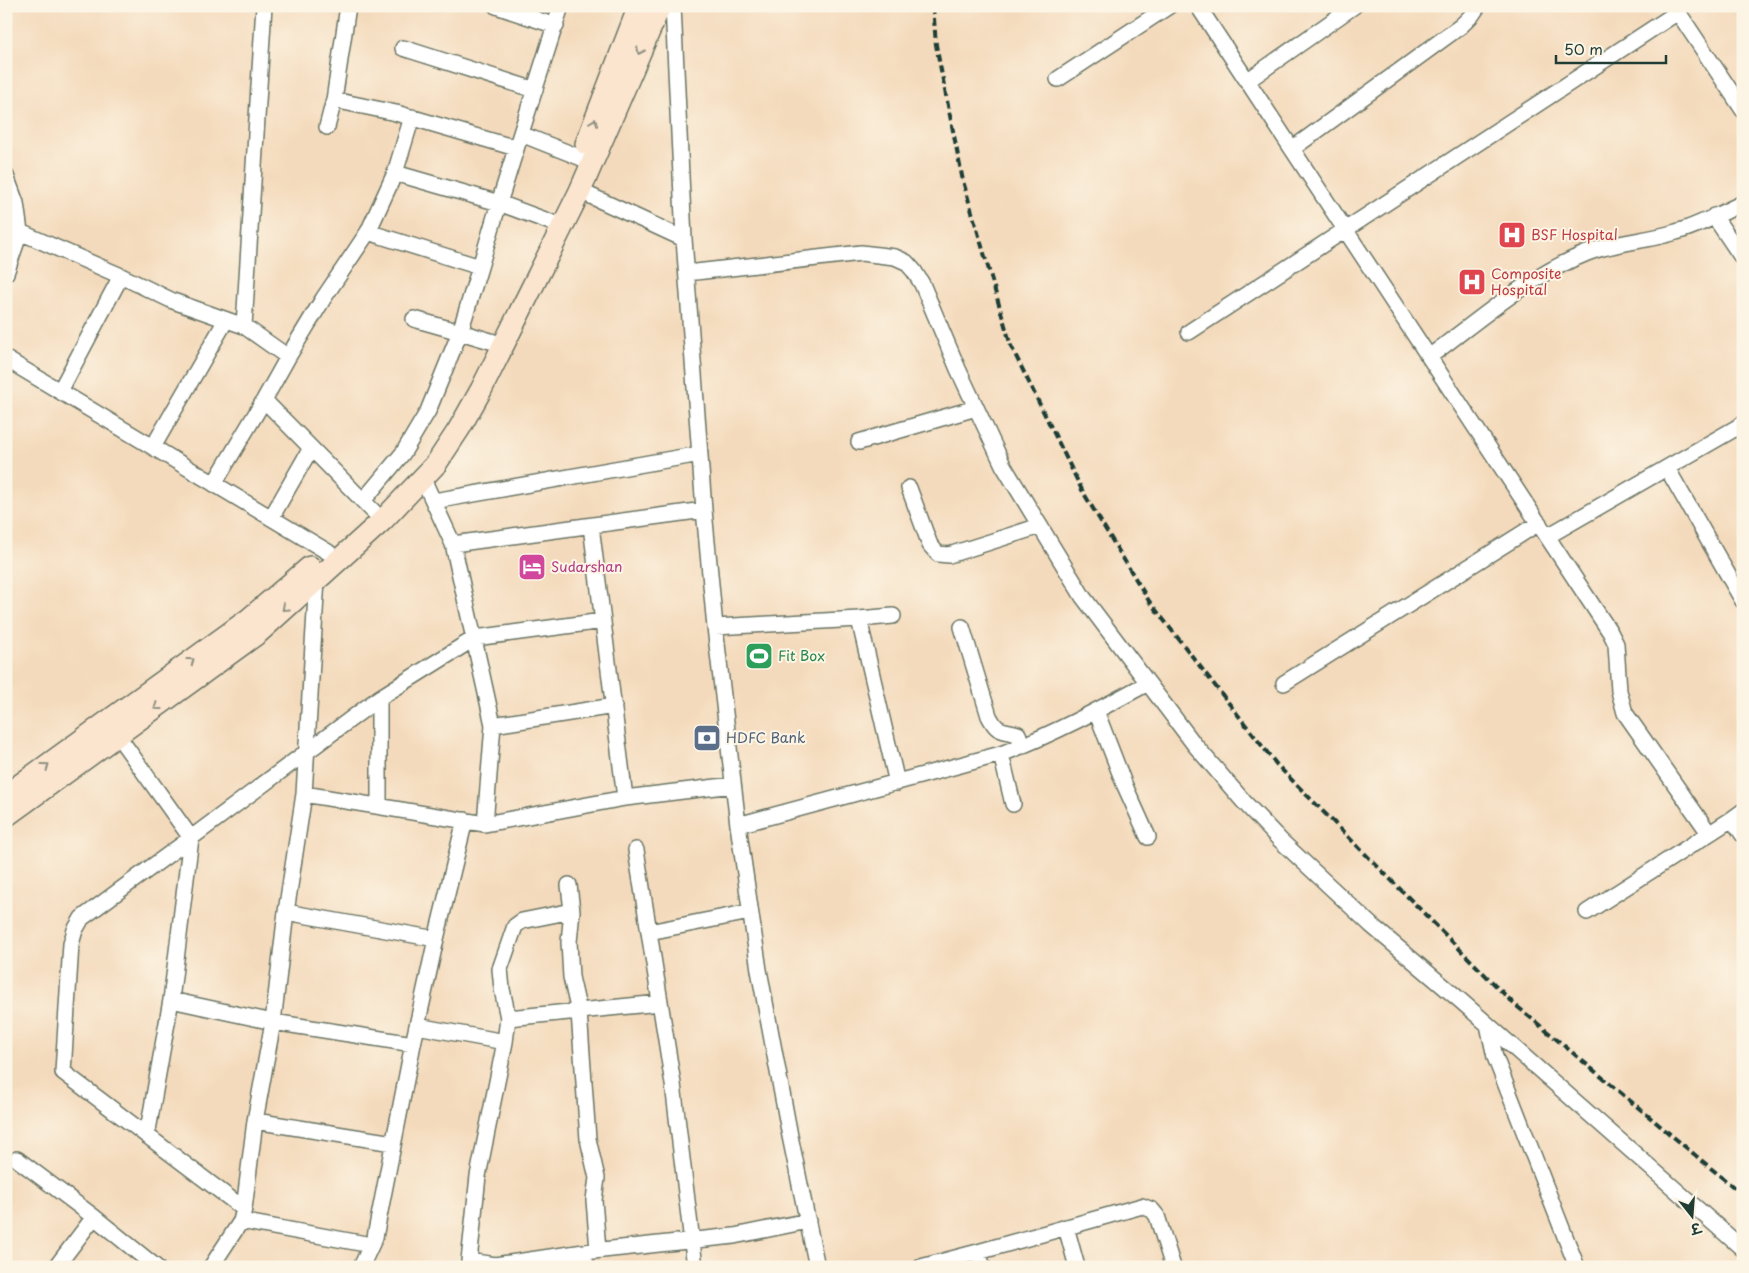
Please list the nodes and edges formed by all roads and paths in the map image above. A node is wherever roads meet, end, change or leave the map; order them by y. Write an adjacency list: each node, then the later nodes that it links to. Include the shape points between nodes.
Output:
1 (264, 6): 43 (street)
2 (348, 6): 18 (street)
3 (496, 6): 12 (street)
4 (561, 6): 12 (street)
5 (674, 6): 13 (street)
6 (1169, 6): 15 (street)
7 (1198, 6): 16 (street)
8 (1354, 6): 16 (street)
9 (1478, 6): 23 (street, via 1461,26)
10 (649, 9): 13 (street); 24 (main road)
11 (1676, 9): 19 (street); 33 (street)
12 (556, 26): 17 (street)
13 (675, 38): 35 (street)
14 (403, 48): 17 (street)
15 (1058, 80)
16 (1247, 81): 23 (street)
17 (535, 90): 22 (street)
18 (334, 100): 20 (street); 21 (street)
19 (1743, 110)
20 (412, 117): 22 (street); 25 (street)
21 (327, 127)
22 (518, 141): 24 (street); 28 (street)
23 (1292, 149): 33 (street)
24 (587, 160): 27 (main road); 31 (main road)
25 (395, 173): 28 (street); 34 (street)
26 (6, 176): 32 (street, via 16,203)
27 (580, 191): 35 (street); 59 (main road, via 481,390 459,429)
28 (499, 202): 31 (street); 37 (street)
29 (1743, 203): 30 (street)
30 (1714, 216): 36 (street); 48 (street, via 1678,232 1613,244 1559,265 1530,281)
31 (553, 223): 46 (main road)
32 (13, 229): 39 (street); 40 (street)
33 (1344, 230): 45 (street); 48 (street)
34 (368, 232): 37 (street); 47 (street)
35 (684, 239): 38 (street)
36 (1743, 259)
37 (480, 267): 44 (street)
38 (687, 272): 52 (street, via 861,253 895,257 906,262 922,284); 57 (street)
39 (6, 273)
40 (121, 276): 42 (street, via 174,301); 50 (street)
41 (414, 319): 44 (street)
42 (226, 320): 43 (street); 55 (street)
43 (244, 326): 47 (street)
44 (460, 332): 46 (street); 63 (street, via 428,411)
45 (1189, 332)
46 (494, 342): 63 (main road, via 450,424 427,457)
47 (288, 357): 51 (street)
48 (1428, 357): 66 (street)
49 (6, 359): 50 (street)
50 (60, 392): 55 (street)
51 (264, 400): 56 (street); 60 (street)
52 (976, 408): 54 (street); 68 (street, via 1003,465)
53 (1743, 424): 58 (street)
54 (860, 442)
55 (153, 447): 60 (street)
56 (311, 448): 63 (street); 65 (street)
57 (700, 454): 62 (street); 64 (street)
58 (1667, 468): 69 (street); 73 (street)
59 (423, 479): 62 (street); 71 (main road, via 383,520)
60 (214, 484): 65 (street)
61 (909, 488): 68 (street, via 930,546 938,554 949,554)
62 (434, 501): 70 (street)
63 (369, 507): 71 (main road)
64 (704, 510): 67 (street); 77 (street)
65 (271, 518): 71 (street)
66 (1539, 523): 69 (street); 81 (street)
67 (591, 526): 70 (street); 76 (street)
68 (1040, 526): 80 (street, via 1083,597)
69 (1548, 536): 102 (street, via 1616,644 1619,691 1625,712)
70 (453, 544): 79 (street)
71 (333, 556): 72 (main road)
72 (312, 574): 86 (main road, one-way to 86, via 258,633); 88 (street); 93 (main road, one-way to 72)
73 (1743, 602)
74 (893, 616): 75 (street)
75 (859, 619): 77 (street); 90 (street)
76 (603, 621): 79 (street); 83 (street)
77 (715, 627): 91 (street)
78 (962, 627): 87 (street, via 994,726 1018,734)
79 (475, 638): 82 (street); 85 (street)
80 (1148, 683): 84 (street); 119 (street, via 1194,744 1280,840)
81 (1284, 683)
82 (379, 698): 88 (street); 96 (street)
83 (614, 706): 85 (street); 94 (street)
84 (1096, 711): 87 (street); 104 (street)
85 (493, 725): 100 (street)
86 (118, 736): 98 (main road); 105 (street)
87 (1023, 746): 89 (street)
88 (306, 754): 92 (street); 105 (street)
89 (1001, 754): 90 (street); 95 (street)
90 (897, 783): 101 (street)
91 (733, 785): 94 (street); 101 (street)
92 (304, 794): 96 (street); 108 (street)
93 (6, 795)
94 (625, 798): 100 (street)
95 (1013, 804)
96 (379, 806): 99 (street)
97 (1737, 815): 102 (street); 103 (street)
98 (6, 816)
99 (465, 820): 100 (street); 113 (street)
100 (485, 824)
101 (738, 825): 110 (street)
102 (1709, 833): 111 (street)
103 (1743, 836)
104 (1148, 837)
105 (191, 838): 114 (street); 124 (street, via 82,918 71,944 63,1072)
106 (636, 850): 112 (street)
107 (569, 885): 109 (street)
108 (286, 912): 113 (street); 118 (street)
109 (572, 912): 116 (street, via 569,942 571,977); 117 (street, via 522,921 515,926 500,969)
110 (750, 912): 112 (street); 129 (street)
111 (1587, 912)
112 (649, 932): 115 (street)
113 (436, 939): 120 (street)
114 (171, 1000): 118 (street); 124 (street)
115 (660, 1003): 116 (street); 131 (street)
116 (579, 1012): 117 (street); 135 (street, via 588,1139 597,1178)
117 (508, 1018): 121 (street)
118 (273, 1022): 122 (street); 123 (street)
119 (1488, 1025): 133 (street); 148 (street, via 1495,1057)
120 (417, 1026): 121 (street); 122 (street)
121 (505, 1042): 136 (street, via 478,1176)
122 (413, 1044): 125 (street)
123 (256, 1121): 125 (street); 127 (street)
124 (147, 1136): 127 (street)
125 (393, 1143): 132 (street)
126 (17, 1159): 128 (street)
127 (243, 1215): 132 (street); 140 (street)
128 (94, 1217): 138 (street); 139 (street)
129 (808, 1221): 131 (street, via 734,1236); 143 (street)
130 (1066, 1227): 134 (street); 146 (street); 147 (street, via 1142,1206 1152,1210 1161,1226)
131 (691, 1240): 135 (street); 142 (street)
132 (371, 1245): 141 (street)
133 (1743, 1249)
134 (978, 1252): 144 (street); 145 (street)
135 (589, 1256): 137 (street)
136 (468, 1264): 137 (street)
137 (495, 1266)
138 (56, 1267)
139 (156, 1267)
140 (211, 1267)
141 (361, 1267)
142 (695, 1267)
143 (817, 1267)
144 (921, 1267)
145 (983, 1267)
146 (1078, 1267)
147 (1173, 1267)
148 (1577, 1267)

